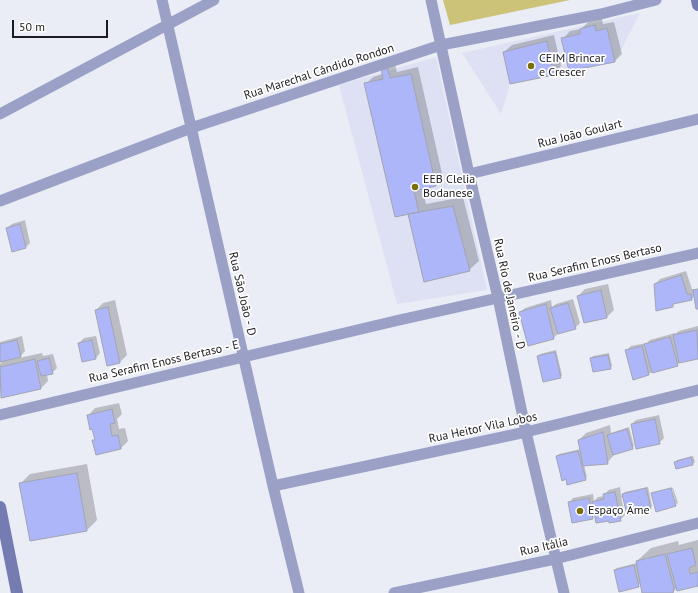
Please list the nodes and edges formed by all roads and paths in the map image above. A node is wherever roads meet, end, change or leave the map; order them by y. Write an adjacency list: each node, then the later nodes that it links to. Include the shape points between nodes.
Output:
1 (162, 0): 7 (street, Rua São João - D)
2 (214, 0): 7 (street)
3 (430, 0): 8 (street, Rua Rio de Janeiro - D)
4 (656, 0): 8 (street, Rua Marechal Cândido Rondon, via 600,14)
5 (697, 0): 6 (street)
6 (698, 5)
7 (167, 25): 9 (street); 11 (street, Rua São João - D)
8 (441, 45): 11 (street, Rua Marechal Cândido Rondon); 12 (street, Rua Rio de Janeiro - D)
9 (0, 114)
10 (698, 119): 12 (street, Rua João Goulart)
11 (191, 128): 13 (street, Rua Marechal Cândido Rondon); 16 (street, Rua São João - D)
12 (469, 174): 15 (street, Rua Rio de Janeiro - D)
13 (0, 201)
14 (698, 253): 15 (street, Rua Serafim Enoss Bertaso)
15 (498, 298): 16 (street, Rua Serafim Enoss Bertaso - E); 19 (street, Rua Rio de Janeiro - D)
16 (244, 357): 18 (street, Rua Serafim Enoss Bertaso - E); 20 (street, Rua São João - D)
17 (698, 390): 19 (street, Rua Heitor Vila Lobos)
18 (0, 415)
19 (526, 432): 20 (street, Rua Heitor Vila Lobos); 23 (street, Rua Rio de Janeiro - D)
20 (273, 486): 25 (street, Rua São João - D)
21 (0, 507): 24 (street)
22 (698, 523): 23 (street, Rua Itália)
23 (555, 559): 26 (street, Rua Itália); 27 (street, Rua Rio de Janeiro - D)
24 (17, 593)
25 (299, 593)
26 (394, 593)
27 (564, 593)

